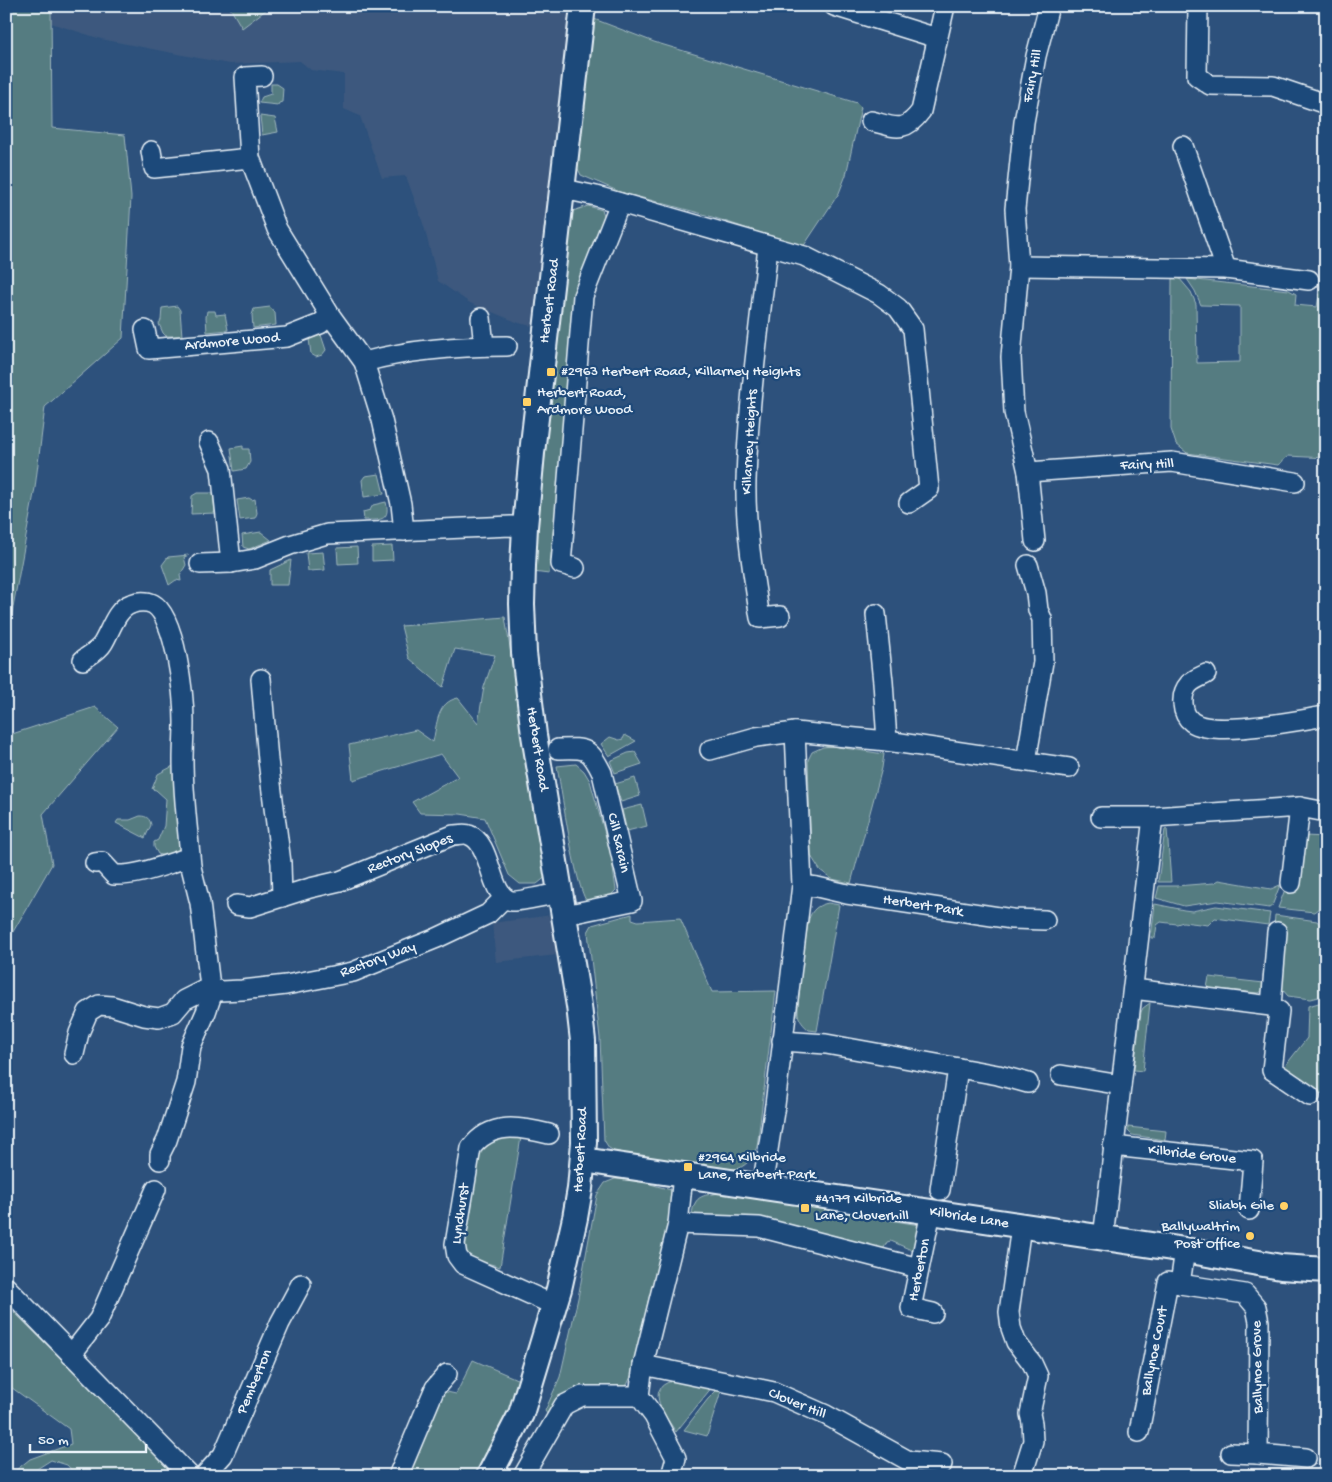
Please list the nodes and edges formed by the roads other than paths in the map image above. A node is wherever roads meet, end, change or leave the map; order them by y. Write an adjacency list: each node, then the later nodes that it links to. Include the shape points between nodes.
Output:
1 (583, 6): 13 (street, Herbert Road)
2 (834, 6): 6 (street)
3 (945, 6): 6 (street)
4 (1049, 6): 16 (street, Fairy Hill, via 1024,122 1015,209)
5 (1198, 6): 8 (street, via 1197,76 1210,85 1273,86)
6 (937, 38): 9 (street, via 921,111 913,122 900,128)
7 (262, 76): 12 (street, via 245,77)
8 (1326, 104)
9 (871, 121)
10 (1183, 146): 17 (street)
11 (151, 151): 12 (street, via 154,168)
12 (250, 158): 19 (street, via 277,229)
13 (564, 188): 14 (street); 29 (street, Herbert Road)
14 (620, 203): 15 (street); 35 (street, via 583,296 561,564)
15 (768, 246): 28 (street, via 804,256 879,294 898,308 913,329 929,489); 37 (street, Killarney Heights, via 746,482 749,547 760,618)
16 (1019, 266): 17 (street); 26 (street, Fairy Hill, via 1011,358 1014,412)
17 (1226, 269): 18 (street)
18 (1309, 280)
19 (330, 315): 21 (street, Ardmore Wood, via 320,324 287,337 149,349); 24 (street)
20 (481, 318): 22 (street)
21 (145, 330)
22 (484, 346): 23 (street); 24 (street, via 431,348)
23 (507, 346)
24 (364, 362): 30 (street, via 382,420)
25 (209, 442): 32 (street, via 221,469)
26 (1028, 472): 27 (street, Fairy Hill, via 1172,462); 31 (street, Fairy Hill)
27 (1295, 482)
28 (909, 503)
29 (525, 527): 30 (street); 58 (street, Herbert Road, via 522,619 528,694)
30 (404, 531): 32 (street, via 324,535 255,559)
31 (1035, 541)
32 (232, 563): 33 (street)
33 (200, 564)
34 (1028, 565): 46 (street, via 1042,619 1043,662)
35 (574, 568)
36 (876, 614): 43 (street)
37 (780, 616)
38 (83, 660): 53 (street, via 102,644 124,607 146,602 159,608 173,639 182,687 183,760)
39 (1206, 674): 41 (street, via 1189,684 1183,701 1185,714 1192,722 1207,728 1227,730)
40 (262, 679): 56 (street)
41 (1326, 716)
42 (795, 732): 43 (street); 45 (street, via 756,737); 55 (street)
43 (887, 741): 46 (street)
44 (558, 749): 58 (street, Cill Sarain, via 581,748 592,755 599,769 632,901)
45 (710, 750)
46 (1026, 761): 47 (street)
47 (1069, 768)
48 (1300, 808): 49 (street); 50 (street); 54 (street)
49 (1326, 812)
50 (1153, 816): 51 (street); 63 (street)
51 (1102, 817)
52 (95, 863): 53 (street, via 102,862 114,875 139,873 184,859)
53 (191, 866): 62 (street)
54 (1291, 883)
55 (802, 885): 60 (street, Herbert Park, via 1004,918); 65 (street)
56 (282, 897): 57 (street, Rectory Slopes, via 340,881 453,835 468,834 480,842); 59 (street, Rectory Slopes, via 250,907)
57 (504, 898): 58 (street); 62 (street, Rectory Way, via 488,914 353,972 242,990)
58 (563, 904): 75 (street, Herbert Road, via 583,1040)
59 (236, 905)
60 (1045, 920)
61 (1277, 932): 64 (street)
62 (212, 988): 66 (street, Rectory Way, via 184,1000 173,1013 159,1018 99,1005 88,1012); 74 (street, via 206,1012 191,1046 186,1082)
63 (1133, 990): 64 (street); 70 (street)
64 (1271, 1006): 71 (street, via 1280,1011 1272,1070)
65 (782, 1041): 67 (street, via 826,1044); 77 (street)
66 (74, 1054)
67 (958, 1068): 69 (street); 79 (street)
68 (1061, 1075): 70 (street)
69 (1028, 1083)
70 (1121, 1085): 73 (street)
71 (1310, 1096)
72 (549, 1134): 91 (street, Lyndhurst, via 523,1128 490,1130 478,1139 471,1148 455,1244 457,1256 463,1264)
73 (1113, 1146): 80 (street, Kilbride Grove, via 1253,1161); 84 (street)
74 (160, 1160)
75 (583, 1160): 76 (street, Kilbride Lane); 91 (street, Herbert Road, via 573,1227)
76 (683, 1176): 77 (street, Kilbride Lane); 82 (street)
77 (762, 1188): 81 (street, Kilbride Lane)
78 (156, 1189): 93 (street, via 99,1319)
79 (940, 1190)
80 (1249, 1210)
81 (931, 1212): 83 (street, Kilbride Lane); 92 (street, Herberton, via 911,1308)
82 (678, 1224): 86 (street, via 759,1226); 94 (street)
83 (1021, 1226): 84 (street, Kilbride Lane); 108 (street, via 1009,1312 1010,1328 1038,1376 1030,1414 1033,1441)
84 (1103, 1238): 85 (street, Kilbride Lane)
85 (1185, 1250): 87 (street, Kilbride Lane, via 1281,1267); 89 (street)
86 (911, 1266)
87 (1326, 1270)
88 (301, 1284): 103 (street, Pemberton, via 280,1323 223,1455)
89 (1180, 1284): 97 (street, Ballynoe Court, via 1168,1282); 99 (street, Ballynoe Grove, via 1245,1294 1256,1307 1260,1322)
90 (6, 1287): 93 (street)
91 (554, 1305): 105 (street, Herbert Road, via 521,1414)
92 (933, 1313)
93 (71, 1355): 102 (street)
94 (643, 1365): 96 (street); 101 (street, Clover Hill, via 774,1392 826,1415 909,1461)
95 (446, 1374): 104 (street, via 435,1388)
96 (639, 1396): 106 (street, via 582,1396 564,1405); 107 (street, via 654,1416 676,1458)
97 (1140, 1432)
98 (1231, 1453): 99 (street)
99 (1258, 1454): 100 (street)
100 (1306, 1458)
101 (942, 1464)
102 (190, 1476)
103 (204, 1476)
104 (398, 1476)
105 (489, 1476)
106 (523, 1476)
107 (671, 1476)
108 (1022, 1476)

